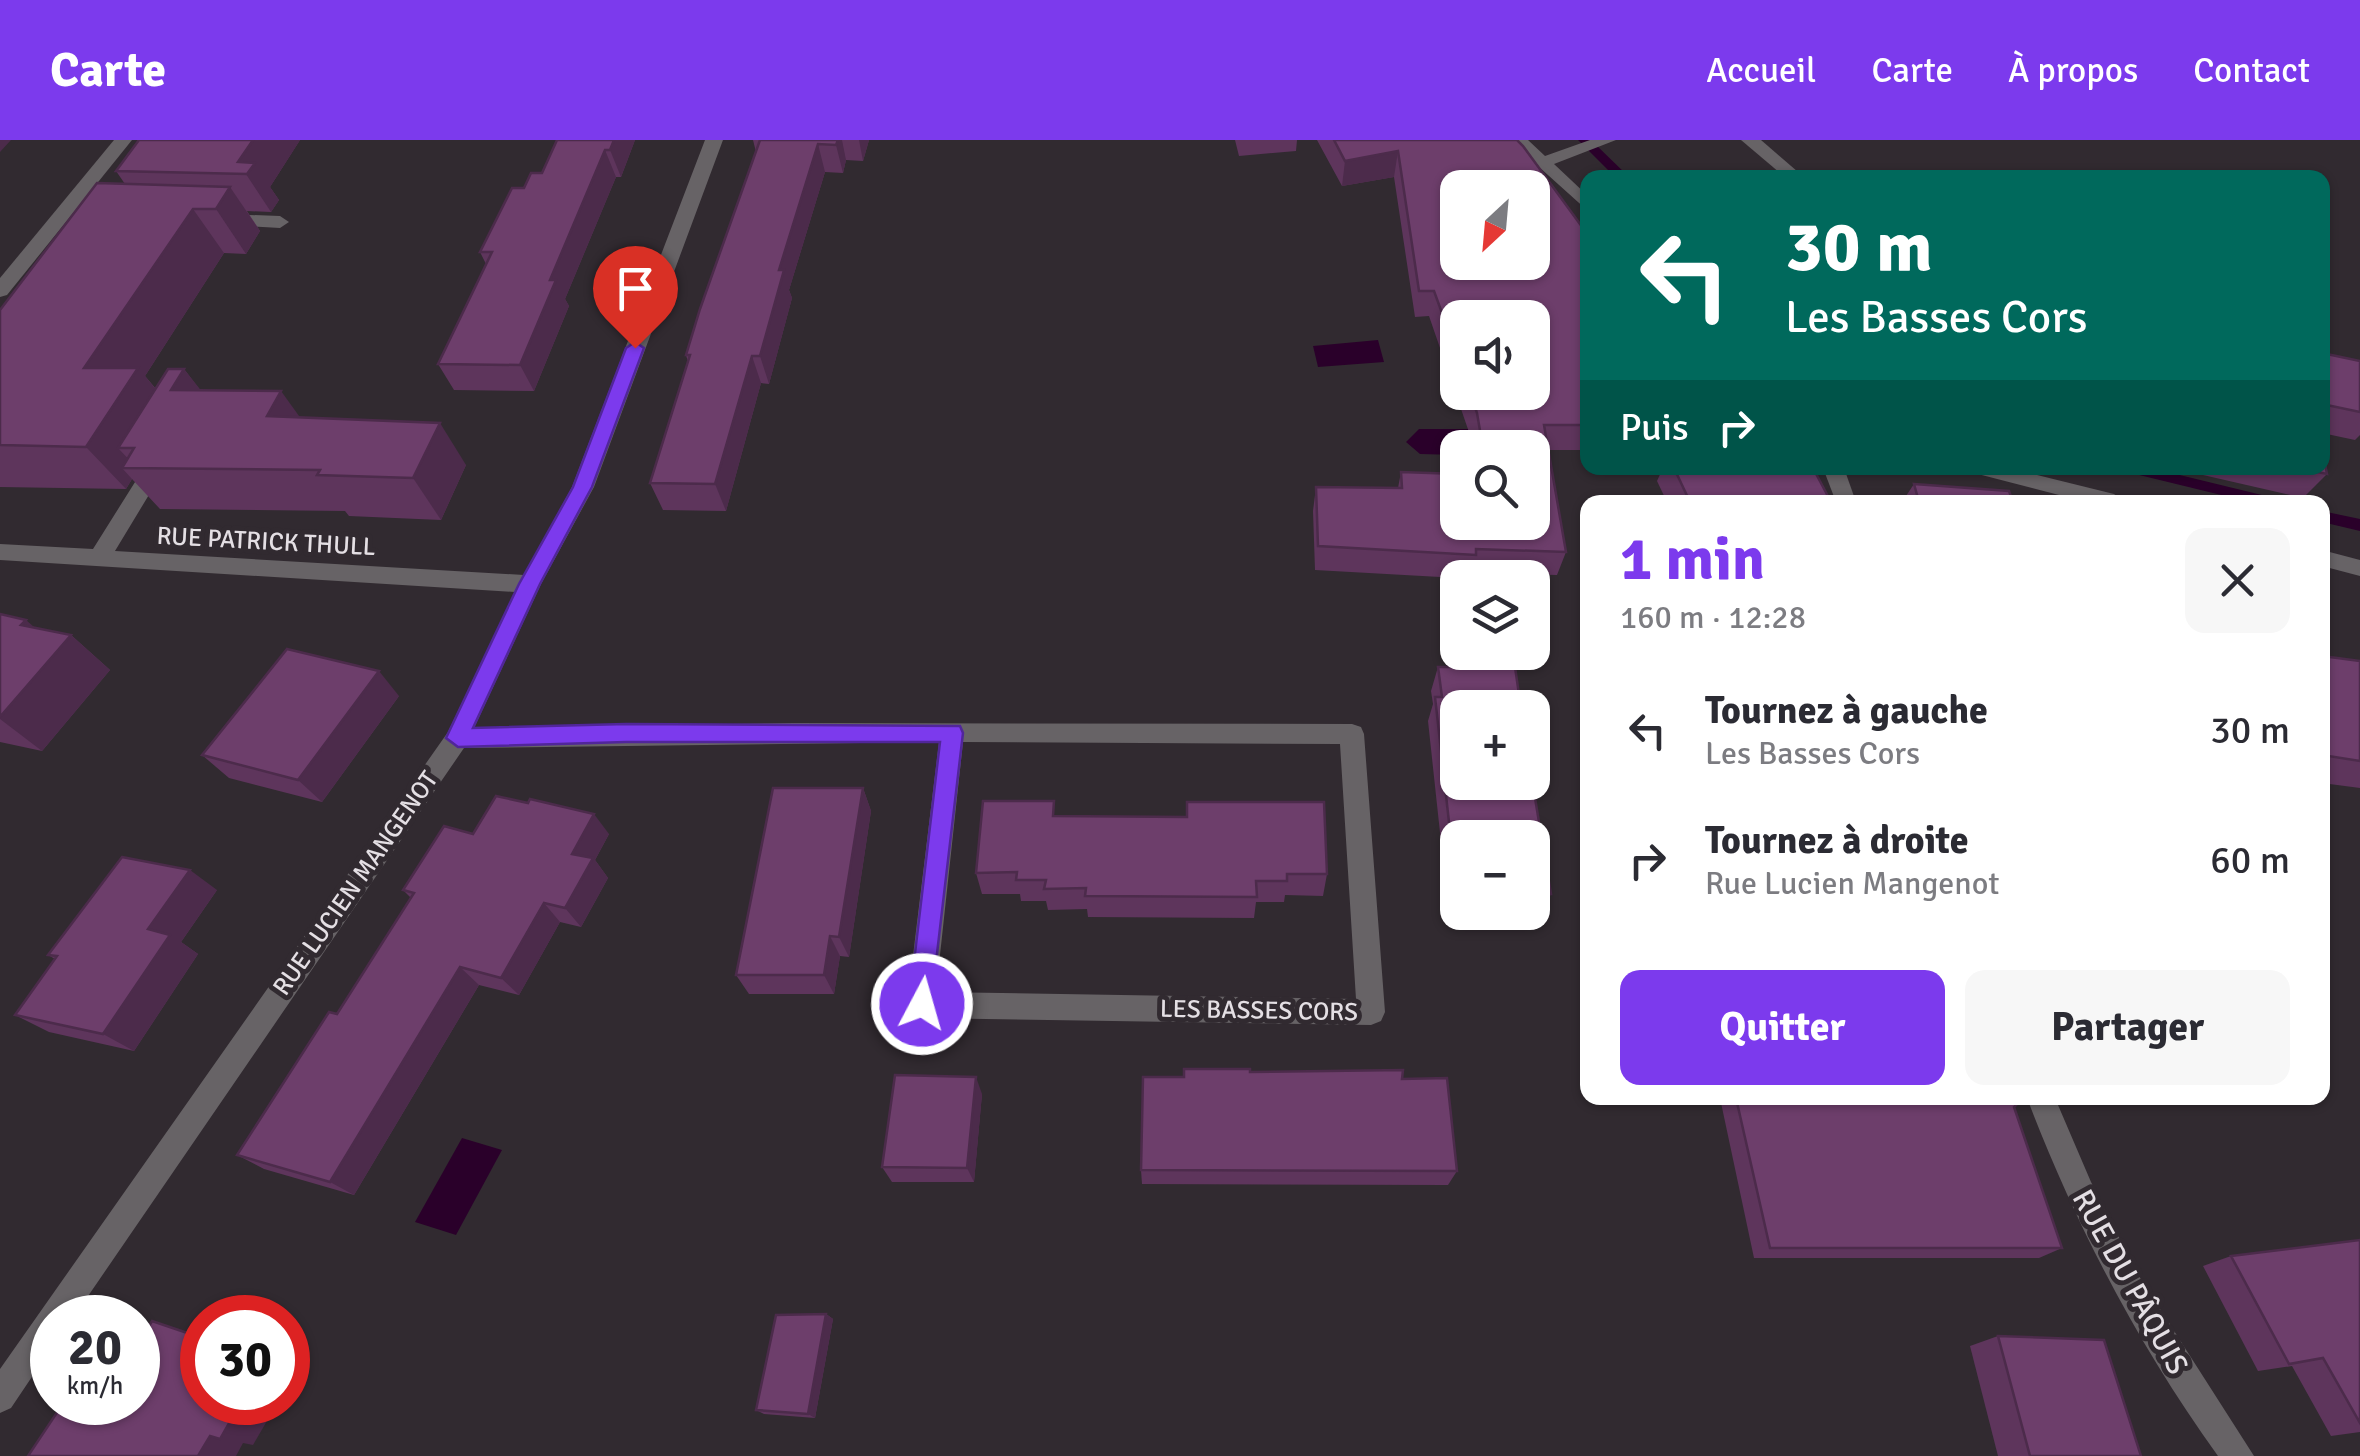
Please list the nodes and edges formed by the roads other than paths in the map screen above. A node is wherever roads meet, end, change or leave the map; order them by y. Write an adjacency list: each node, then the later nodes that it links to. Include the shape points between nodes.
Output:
1 (123, 140): 11 (street, via 71,216)
2 (714, 140): 21 (street, RUE LUCIEN MANGENOT, via 582,487)
3 (1518, 140): 6 (street)
4 (1750, 140): 7 (street)
5 (1600, 143): 6 (street)
6 (1541, 163): 8 (street)
7 (1787, 170)
8 (1580, 199)
9 (200, 220): 10 (street)
10 (280, 222)
11 (0, 291)
12 (171, 442): 18 (street)
13 (2007, 475): 15 (street)
14 (2074, 475): 15 (street)
15 (2072, 492): 16 (street)
16 (2085, 495)
17 (0, 552): 18 (street, RUE PATRICK THULL)
18 (99, 558): 21 (street, RUE PATRICK THULL)
19 (2330, 560): 20 (street)
20 (2360, 568)
21 (530, 584): 23 (street, RUE LUCIEN MANGENOT)
22 (952, 733): 22 (street, LES BASSES CORS, via 1352,734 1370,1012 922,1004); 23 (street, LES BASSES CORS)
23 (458, 738): 25 (street, RUE LUCIEN MANGENOT)
24 (2045, 1105): 28 (street, RUE DU PÂQUIS, via 2087,1210 2147,1324)
25 (71, 1295)
26 (30, 1353): 27 (street, RUE LUCIEN MANGENOT)
27 (0, 1396)
28 (2238, 1456)

